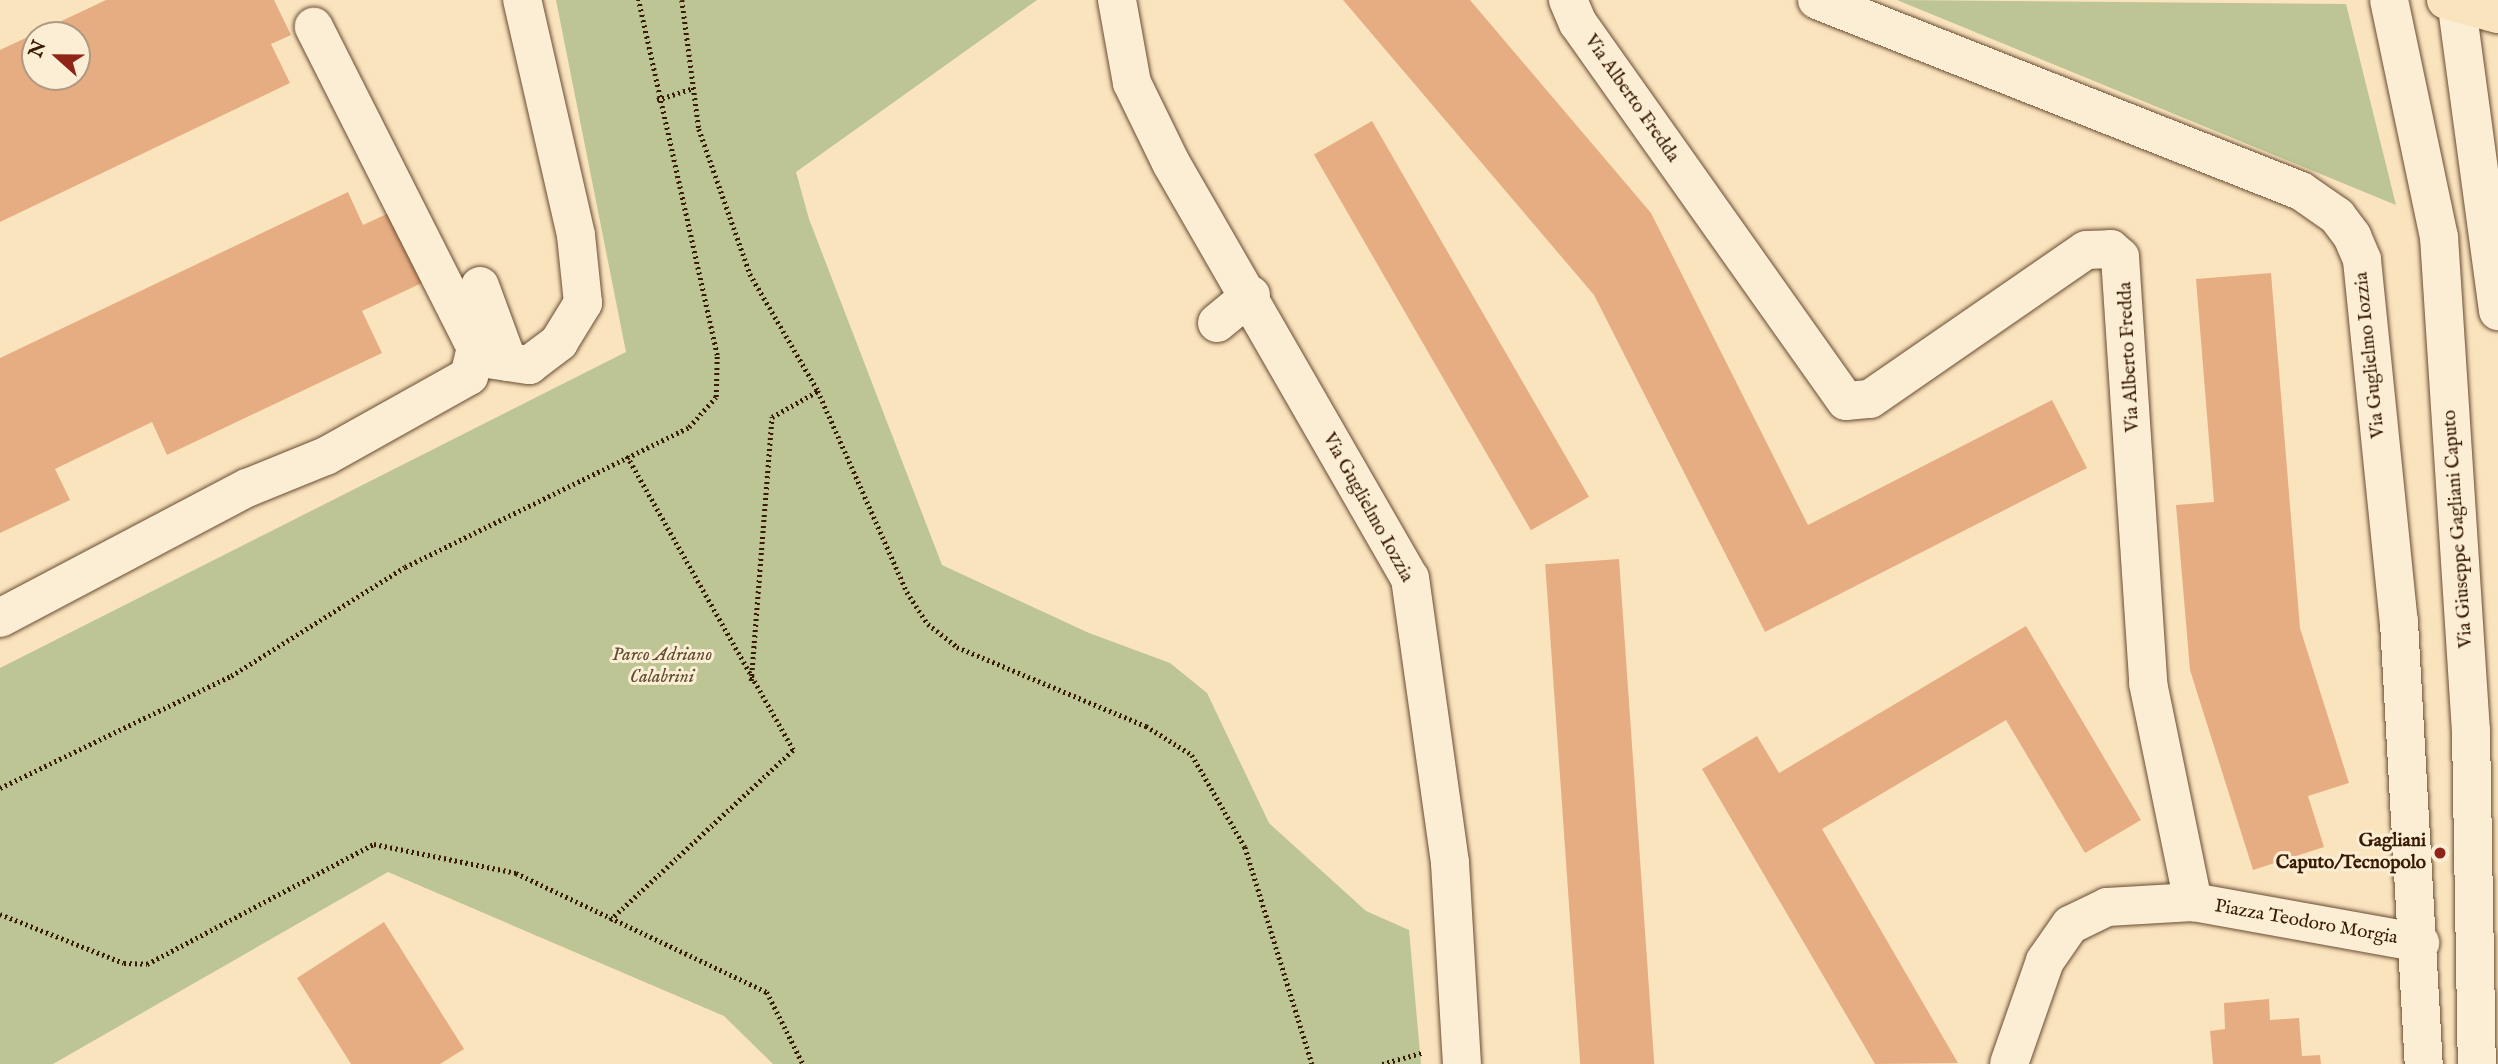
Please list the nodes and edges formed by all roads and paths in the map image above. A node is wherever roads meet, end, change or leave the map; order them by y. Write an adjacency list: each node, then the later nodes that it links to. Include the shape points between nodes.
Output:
1 (522, 0): 17 (street, via 576,235 583,303 559,342 529,365)
2 (638, 0): 12 (path)
3 (682, 0): 11 (path)
4 (1117, 0): 14 (street, Via Guglielmo Iozzia, via 1132,83 1171,163)
5 (1569, 0): 23 (street, Via Alberto Fredda, via 1578,23 1846,401 1870,399 2086,250 2111,248 2120,257 2148,683)
6 (1817, 0): 26 (street, Via Guglielmo Iozzia, via 2301,191 2346,226 2362,260 2399,622)
7 (2389, 0): 33 (street, Via Giuseppe Gagliani Caputo, via 2439,237 2472,731)
8 (2453, 1): 9 (main road); 15 (street)
9 (2498, 14)
10 (314, 27): 17 (street, via 476,348)
11 (693, 88): 12 (path); 18 (path, via 699,129 750,274)
12 (657, 100): 19 (path, via 717,355 716,397 689,427)
13 (480, 286): 17 (street)
14 (1251, 295): 16 (street); 27 (street, Via Guglielmo Iozzia, via 1410,578 1450,863)
15 (2498, 312)
16 (1217, 323)
17 (491, 359): 20 (street, via 469,376 326,456 247,488)
18 (818, 391): 21 (path, via 772,417); 29 (path, via 907,592 929,624 957,647 1146,726 1192,755 1245,847)
19 (627, 456): 21 (path); 22 (path, via 405,567 231,676)
20 (0, 618)
21 (751, 682): 25 (path, via 793,750)
22 (0, 788)
23 (2193, 902): 26 (street, Piazza Teodoro Morgia); 31 (street, via 2107,906 2070,925 2045,961)
24 (0, 914): 25 (path, via 124,963 147,964 374,844 516,873)
25 (610, 920): 28 (path, via 768,992)
26 (2420, 943): 32 (street, Via Guglielmo Iozzia)
27 (1447, 1057): 30 (path)
28 (803, 1064)
29 (1312, 1064)
30 (1382, 1064)
31 (2009, 1064)
32 (2424, 1064)
33 (2477, 1064)

